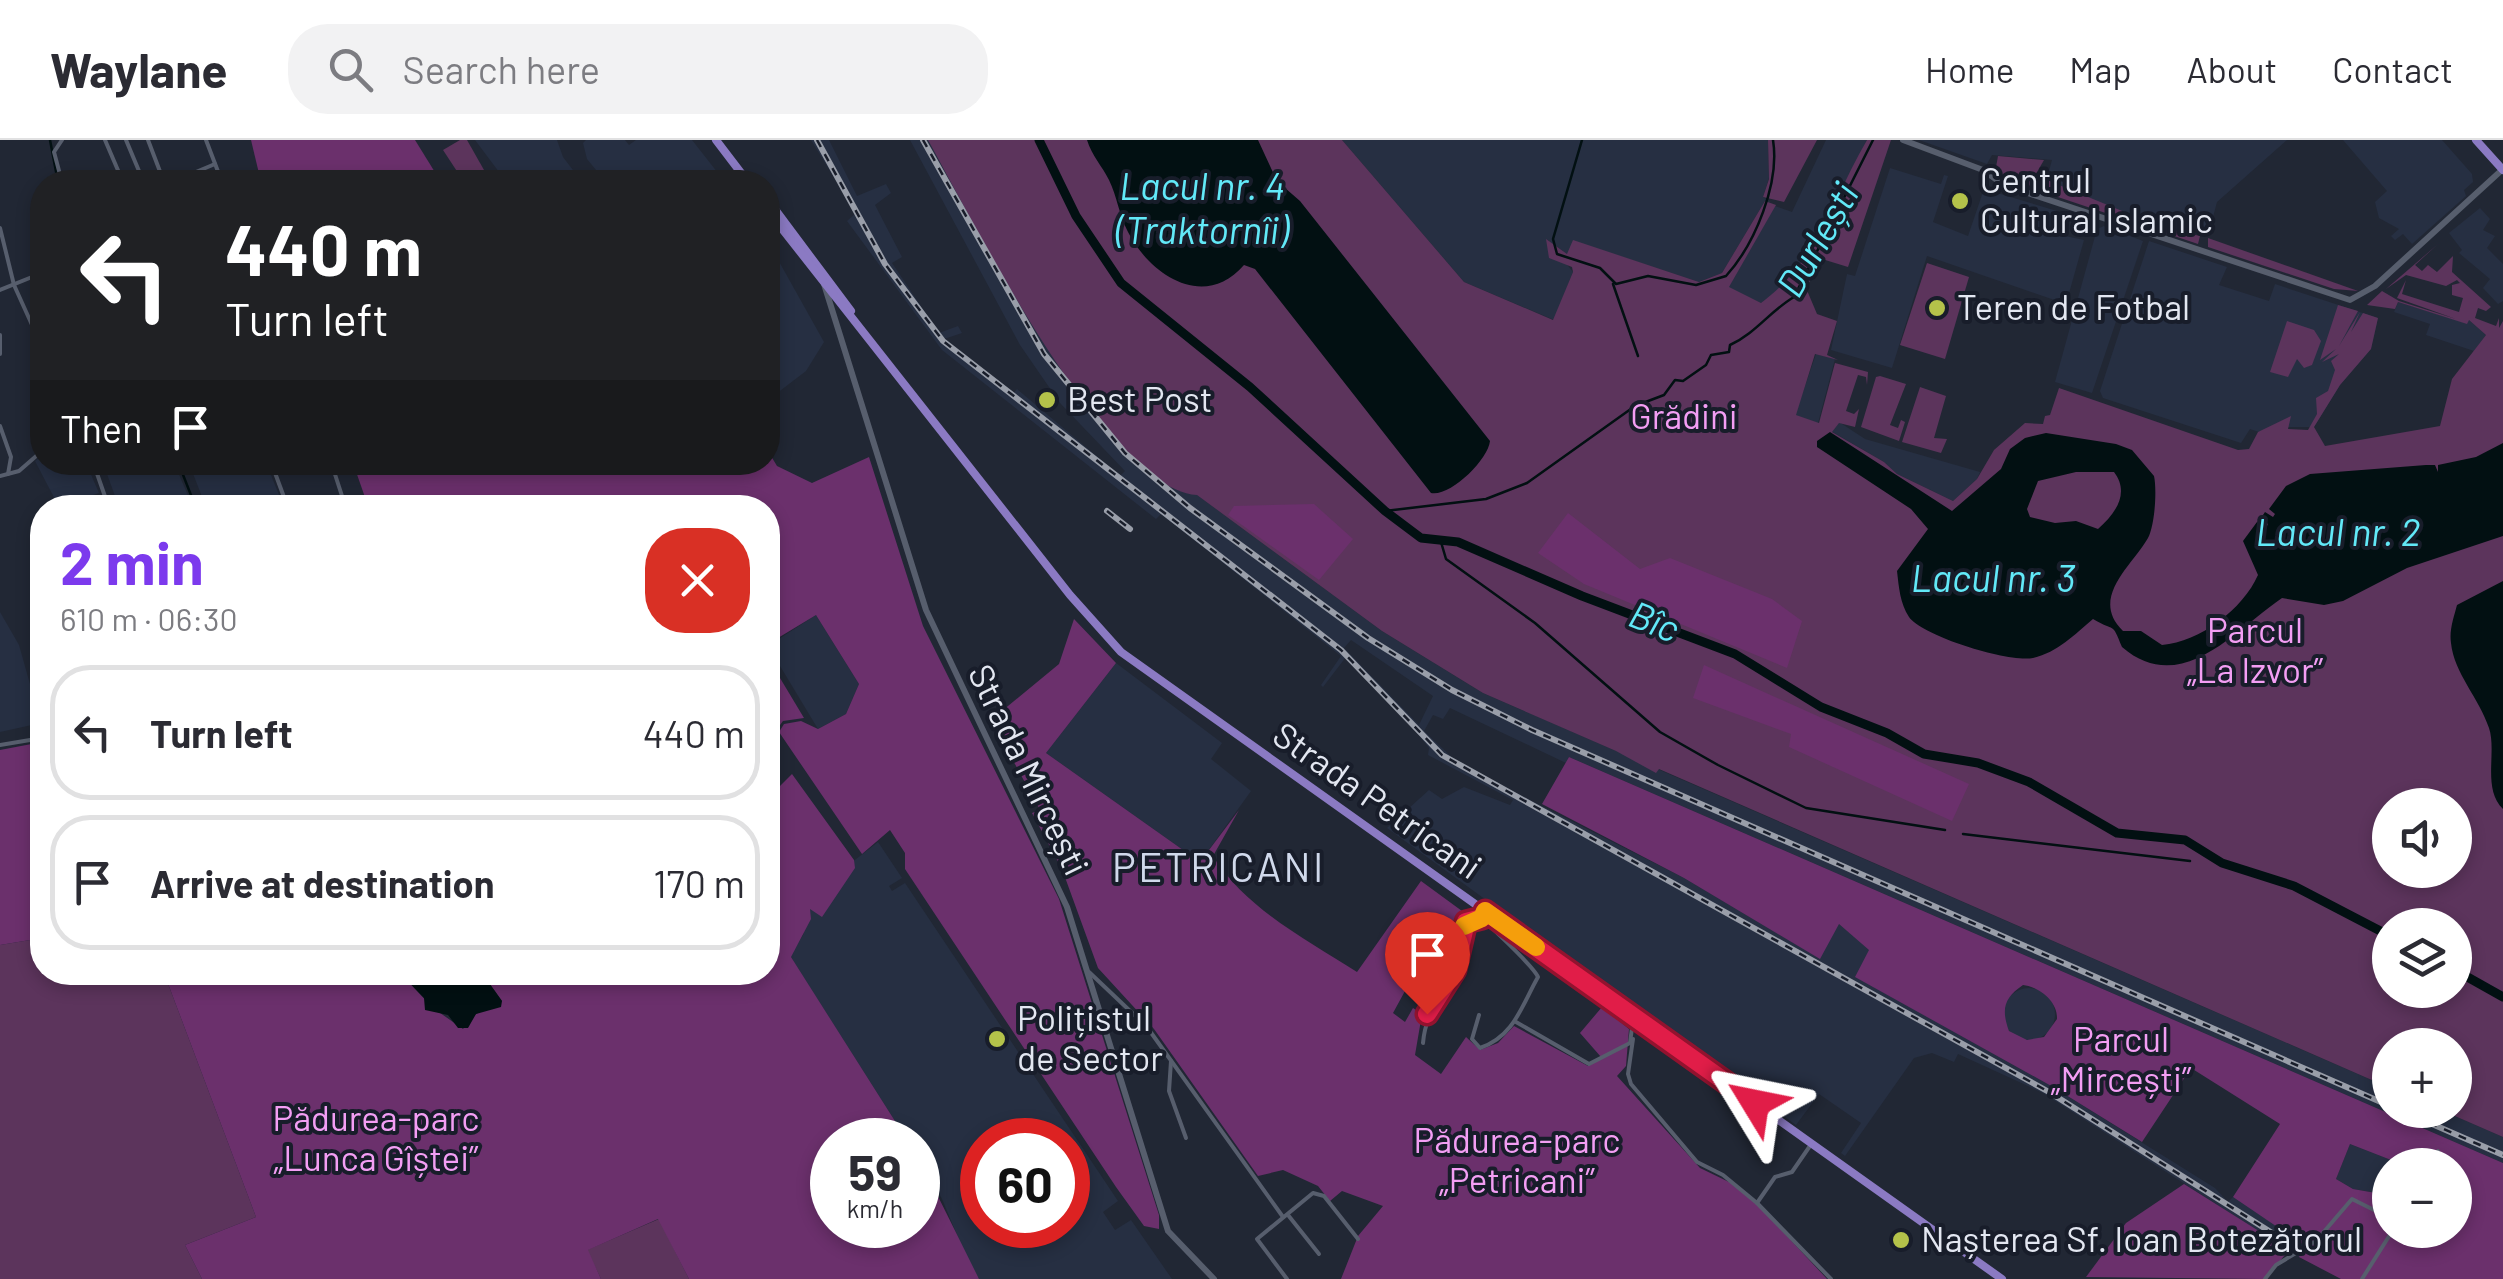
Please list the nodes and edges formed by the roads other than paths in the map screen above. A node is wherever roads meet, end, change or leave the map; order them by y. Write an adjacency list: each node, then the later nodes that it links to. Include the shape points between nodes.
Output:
1 (105, 140): 12 (street)
2 (126, 140): 13 (street)
3 (148, 140): 14 (street)
4 (206, 140): 9 (street)
5 (716, 140): 17 (main road)
6 (1903, 140): 10 (main road, via 1982,170 2004,186 2350,300 2376,286)
7 (2476, 140): 10 (main road)
8 (58, 142): 11 (street)
9 (215, 164): 15 (street); 16 (street)
10 (2503, 169)
11 (58, 170)
12 (118, 170)
13 (138, 170)
14 (159, 170)
15 (201, 170)
16 (217, 170)
17 (739, 170)
18 (780, 216): 21 (main road, Strada Petricani)
19 (780, 226): 23 (main road, Strada Petricani)
20 (0, 228): 24 (street)
21 (820, 268): 23 (main road, Strada Mircești); 26 (main road, Strada Petricani)
22 (30, 278): 24 (street)
23 (824, 282): 26 (main road, Strada Petricani); 38 (main road, Strada Mircești, via 937,640 1054,877)
24 (14, 285): 25 (street); 27 (street)
25 (0, 290)
26 (853, 315): 36 (main road, Strada Petricani, via 1102,635)
27 (30, 328)
28 (0, 336): 29 (street)
29 (0, 354)
30 (0, 426): 32 (street, via 11,457)
31 (30, 460): 32 (street)
32 (8, 474): 33 (street)
33 (0, 476)
34 (30, 740): 35 (street)
35 (0, 744)
36 (1483, 914): 37 (street, via 1466,922); 41 (main road, Strada Petricani); 42 (street, via 1505,946 1537,972)
37 (1460, 943): 39 (street); 44 (street, via 1455,970 1428,1011)
38 (1089, 972): 45 (street, via 1147,1027); 54 (main road, Strada Mircești, via 1168,1230)
39 (1430, 981)
40 (1478, 1015): 42 (street, via 1472,1039 1480,1048)
41 (1633, 1016): 43 (street); 47 (main road, Strada Petricani)
42 (1516, 1022): 43 (street, via 1584,1063)
43 (1633, 1039): 48 (street, via 1631,1084 1697,1162)
44 (1423, 1043)
45 (1171, 1061): 46 (street, via 1169,1091); 50 (street)
46 (1186, 1138)
47 (1812, 1143): 48 (street); 57 (main road, Strada Petricani)
48 (1757, 1203): 56 (street)
49 (2372, 1209): 58 (street, via 2352,1199 2316,1241 2276,1264)
50 (1285, 1215): 51 (street, via 1318,1193); 53 (street); 55 (street, via 1256,1239)
51 (1358, 1239)
52 (2382, 1248): 59 (street)
53 (1320, 1254)
54 (1214, 1279)
55 (1287, 1279)
56 (1831, 1279)
57 (2002, 1279)
58 (2265, 1279)
59 (2362, 1279)

